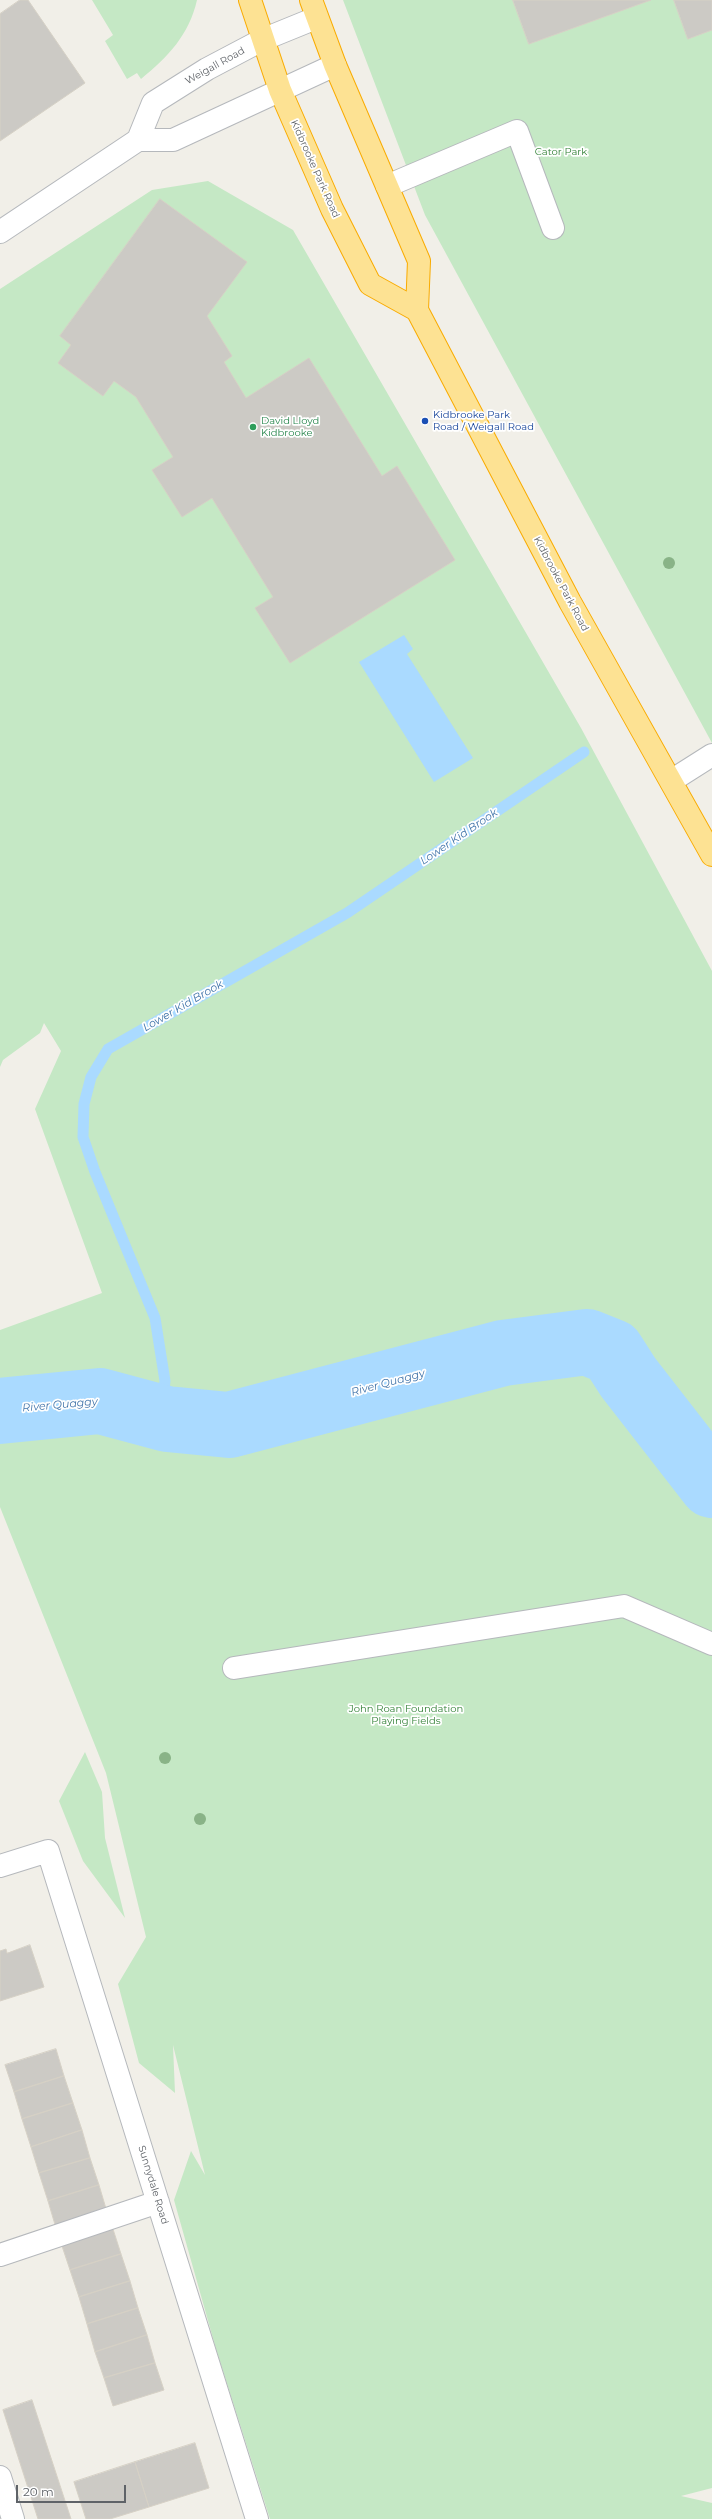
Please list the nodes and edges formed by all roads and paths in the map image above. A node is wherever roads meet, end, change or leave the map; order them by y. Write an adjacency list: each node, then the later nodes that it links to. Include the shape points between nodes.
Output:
1 (250, 0): 3 (highway, Kidbrooke Park Road)
2 (314, 9): 3 (street, Weigall Road); 4 (highway)
3 (262, 40): 5 (highway, Kidbrooke Park Road); 6 (street, Weigall Road, via 206,69 153,103)
4 (335, 66): 5 (street); 7 (highway)
5 (280, 90): 6 (street, via 173,140); 10 (highway, Kidbrooke Park Road, via 332,209 370,284)
6 (138, 140): 9 (street)
7 (387, 186): 8 (street, via 517,130); 10 (highway, via 420,261)
8 (553, 228)
9 (0, 232)
10 (417, 310): 12 (highway, Kidbrooke Park Road, via 570,602)
11 (712, 755): 12 (street)
12 (671, 781): 13 (highway, Kidbrooke Park Road)
13 (712, 854)
14 (712, 1644): 15 (street, via 624,1606)
15 (234, 1668)
16 (0, 1866): 17 (street, Sunnydale Road, via 48,1851)
17 (158, 2202): 18 (street); 21 (street, Sunnydale Road)
18 (0, 2255)
19 (0, 2477): 20 (street)
20 (13, 2519)
21 (257, 2519)

